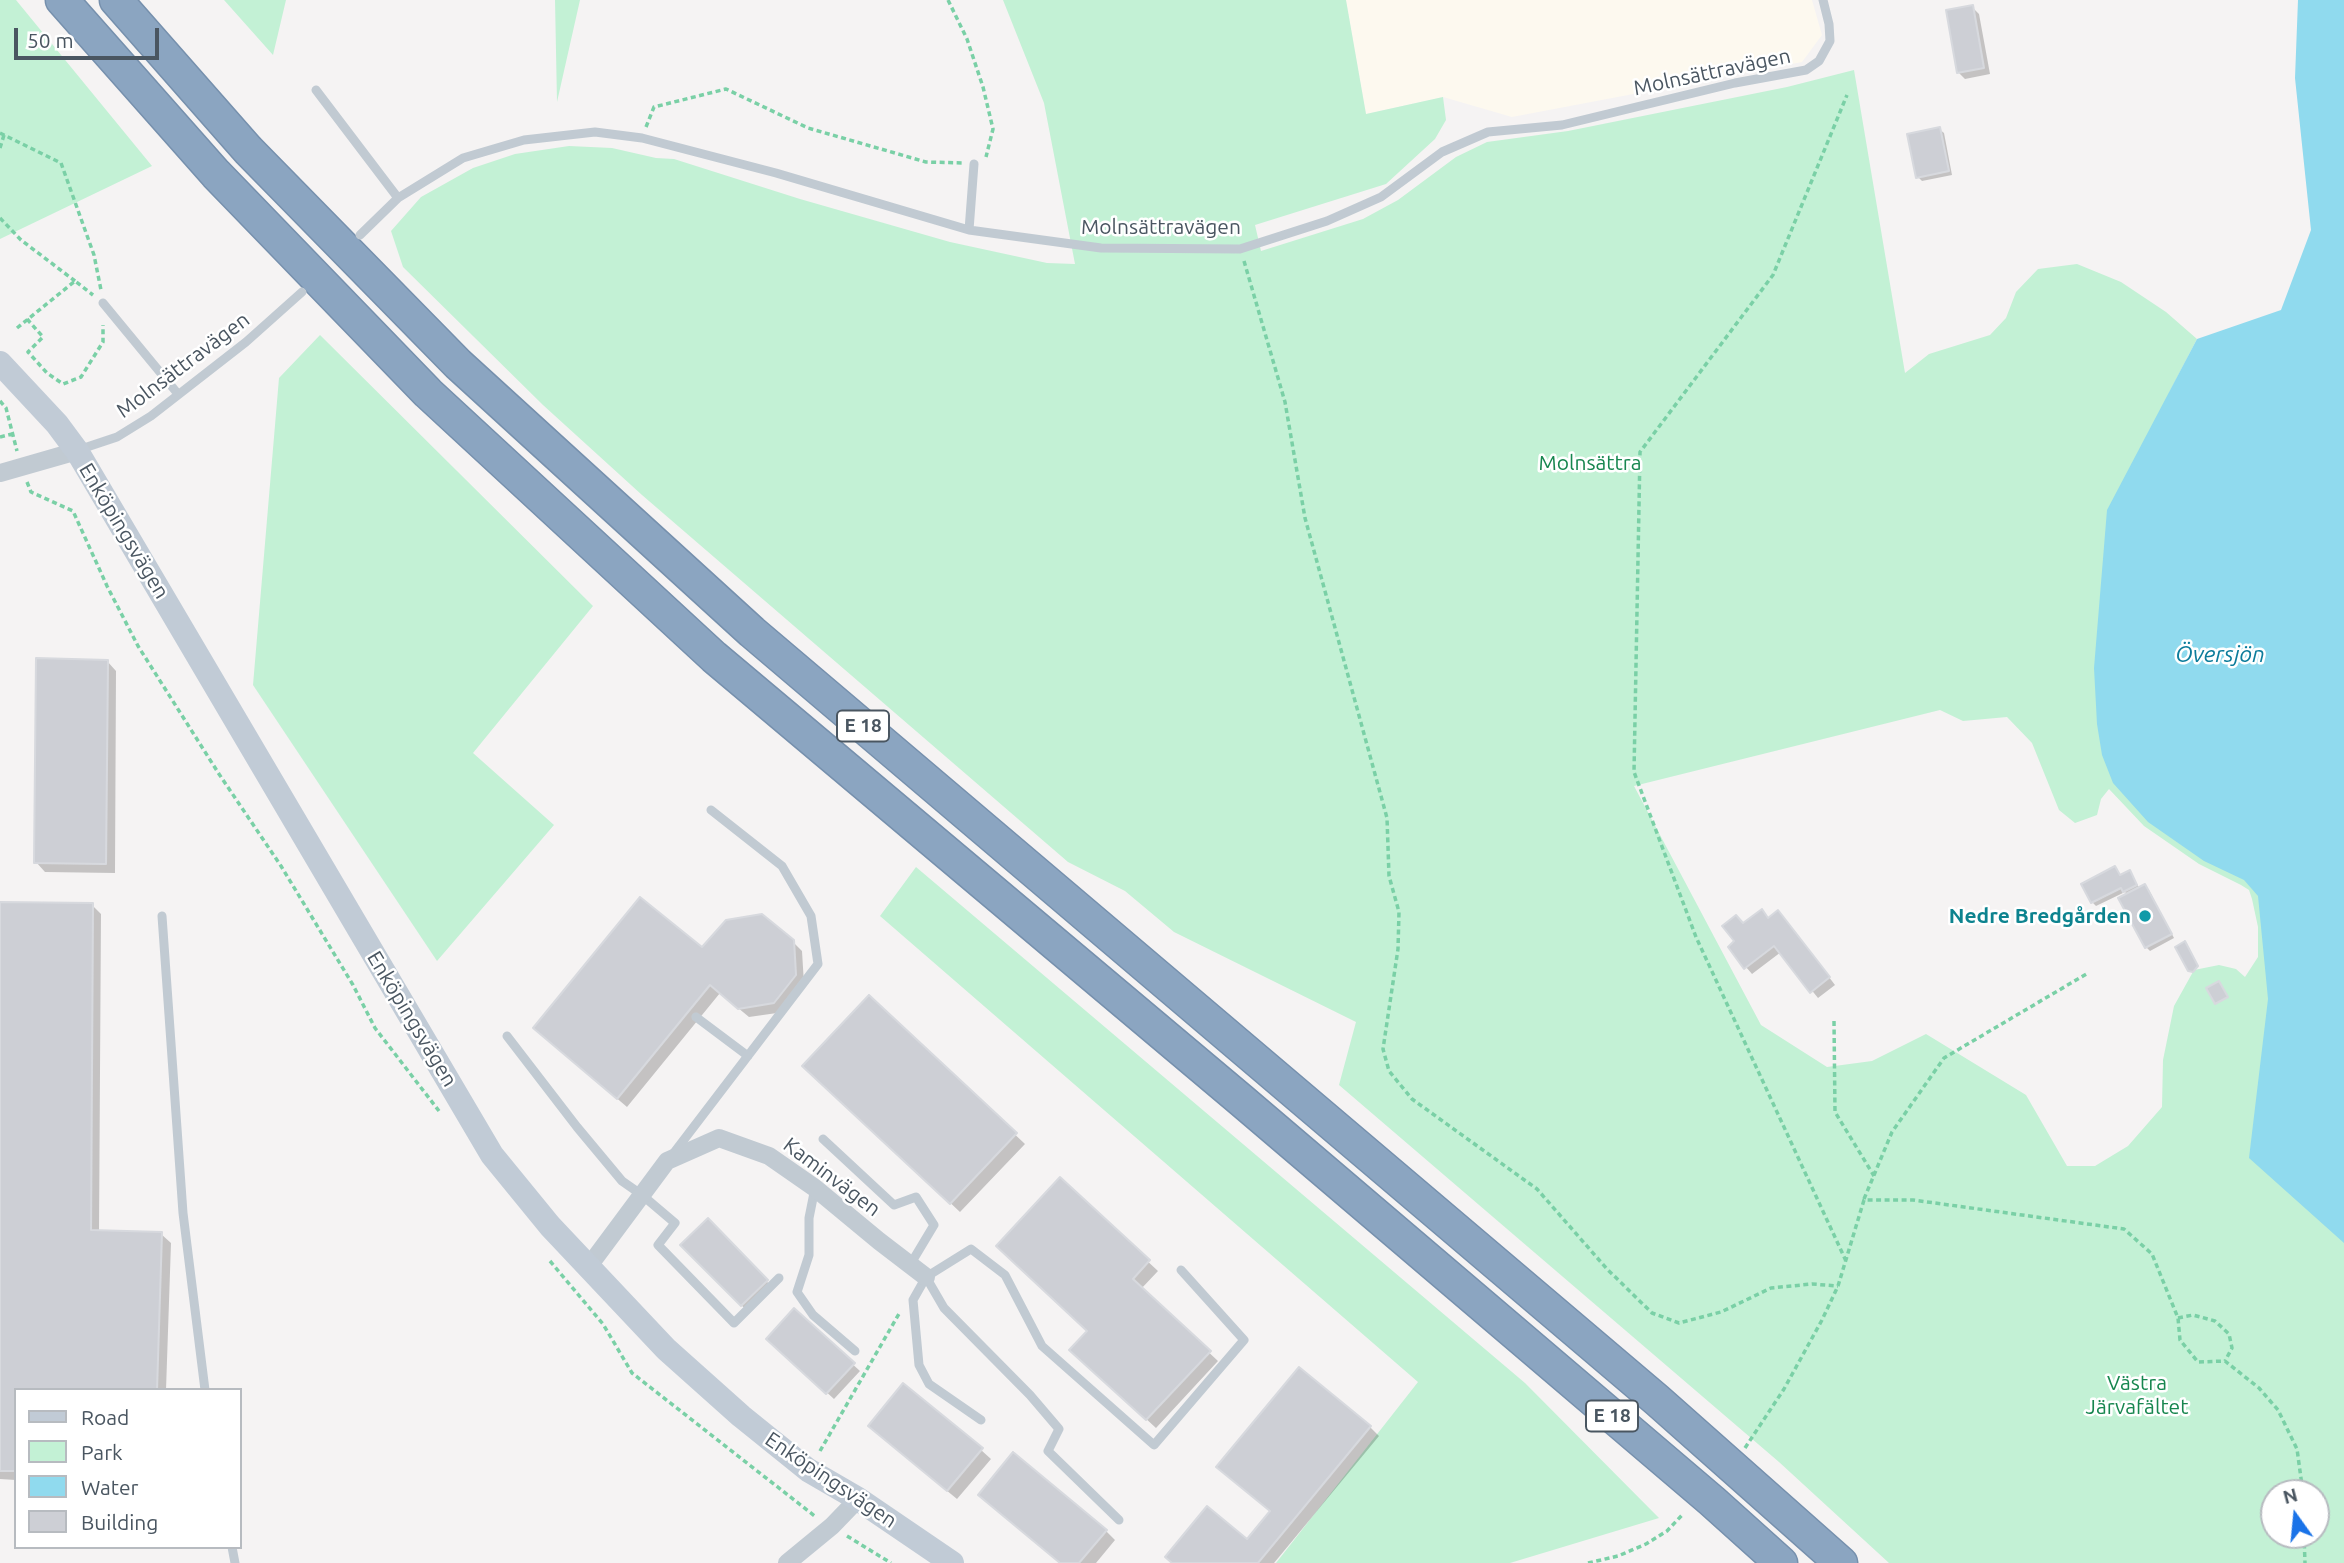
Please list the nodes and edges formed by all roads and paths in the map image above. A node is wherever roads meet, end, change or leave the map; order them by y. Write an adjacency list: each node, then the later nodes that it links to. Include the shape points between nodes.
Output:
1 (62, 0): 57 (highway, E 18, via 216,174 428,393 715,657)
2 (116, 0): 67 (highway, E 18, via 248,150 458,364 732,614 1657,1400)
3 (948, 0): 10 (path, via 967,39 993,129 986,158)
4 (1822, 0): 15 (lane, Molnsättravägen, via 1830,41 1819,61 1807,70 1562,125 1488,132 1442,152 1381,197 1327,221)
5 (316, 90): 11 (lane)
6 (1847, 94): 40 (path, via 1773,275 1640,452 1634,772 1696,937)
7 (2, 134): 9 (path); 18 (path, via 61,163 94,255)
8 (642, 138): 10 (path, via 654,107 726,89 808,128 926,162); 11 (lane, Molnsättravägen, via 595,132 524,140 463,158); 13 (lane, Molnsättravägen)
9 (0, 148)
10 (974, 164): 13 (lane)
11 (398, 198): 14 (lane, Molnsättravägen)
12 (0, 218): 16 (path)
13 (969, 230): 15 (lane, Molnsättravägen, via 1101,248)
14 (360, 235)
15 (1240, 248): 46 (path, via 1285,402 1305,518 1387,818 1389,876 1399,912 1383,1049 1389,1071 1412,1099 1537,1189 1652,1313 1679,1324 1721,1312 1771,1289)
16 (75, 281): 18 (path); 19 (path)
17 (302, 292): 22 (lane, Molnsättravägen)
18 (103, 303): 19 (path, via 103,342 82,377 63,384 28,352 43,337); 22 (lane)
19 (27, 319): 20 (path)
20 (17, 328)
21 (0, 363): 25 (street, Enköpingsvägen)
22 (178, 394): 25 (lane, Molnsättravägen, via 117,437)
23 (0, 401): 24 (path, via 12,434)
24 (0, 437)
25 (76, 451): 26 (street); 42 (street, Enköpingsvägen, via 492,1155)
26 (0, 473)
27 (711, 810): 33 (lane, via 782,866 811,916 818,964)
28 (162, 916): 51 (lane, via 183,1213)
29 (2088, 973): 36 (path, via 1944,1058 1892,1132)
30 (696, 1017): 33 (lane)
31 (1834, 1021): 36 (path, via 1835,1112)
32 (507, 1036): 38 (lane, via 622,1181)
33 (748, 1056): 35 (lane)
34 (823, 1139): 41 (lane, via 894,1205 916,1197 934,1225)
35 (667, 1161): 37 (street, Kaminvägen, via 719,1138 769,1156); 38 (street, Kaminvägen)
36 (1874, 1176): 39 (path)
37 (815, 1188): 41 (street, Kaminvägen); 49 (lane, via 809,1255 797,1292 813,1315)
38 (642, 1195): 42 (street, Kaminvägen); 45 (lane, via 675,1223 658,1245 734,1323)
39 (1864, 1200): 40 (path); 48 (path, via 1913,1199 2124,1229 2152,1254)
40 (1846, 1261): 46 (path)
41 (910, 1265): 44 (street, Kaminvägen)
42 (589, 1266): 56 (street, Enköpingsvägen, via 666,1349 741,1416 808,1470)
43 (1181, 1270): 44 (lane, via 1244,1340 1154,1445 1042,1346 1005,1275 971,1249)
44 (926, 1277): 52 (lane, via 913,1300 919,1365 929,1384); 59 (lane, via 944,1308 1059,1429 1048,1451)
45 (779, 1278)
46 (1838, 1286): 53 (path, via 1784,1390)
47 (902, 1308): 54 (path)
48 (2178, 1318): 50 (path, via 2180,1340 2198,1362); 50 (path, via 2193,1315 2216,1321 2229,1334 2232,1348)
49 (855, 1351)
50 (2225, 1361): 55 (path, via 2278,1410 2297,1449)
51 (205, 1388)
52 (981, 1420)
53 (1744, 1450)
54 (819, 1452)
55 (2301, 1479)
56 (858, 1499): 60 (street); 63 (street, Enköpingsvägen)
57 (1712, 1501): 65 (highway); 66 (highway, E 18)
58 (1683, 1514): 64 (path, via 1646,1545)
59 (1119, 1520)
60 (832, 1526): 61 (street); 62 (path)
61 (787, 1563)
62 (891, 1563)
63 (952, 1563)
64 (1588, 1563)
65 (1764, 1563)
66 (1781, 1563)
67 (1841, 1563)

